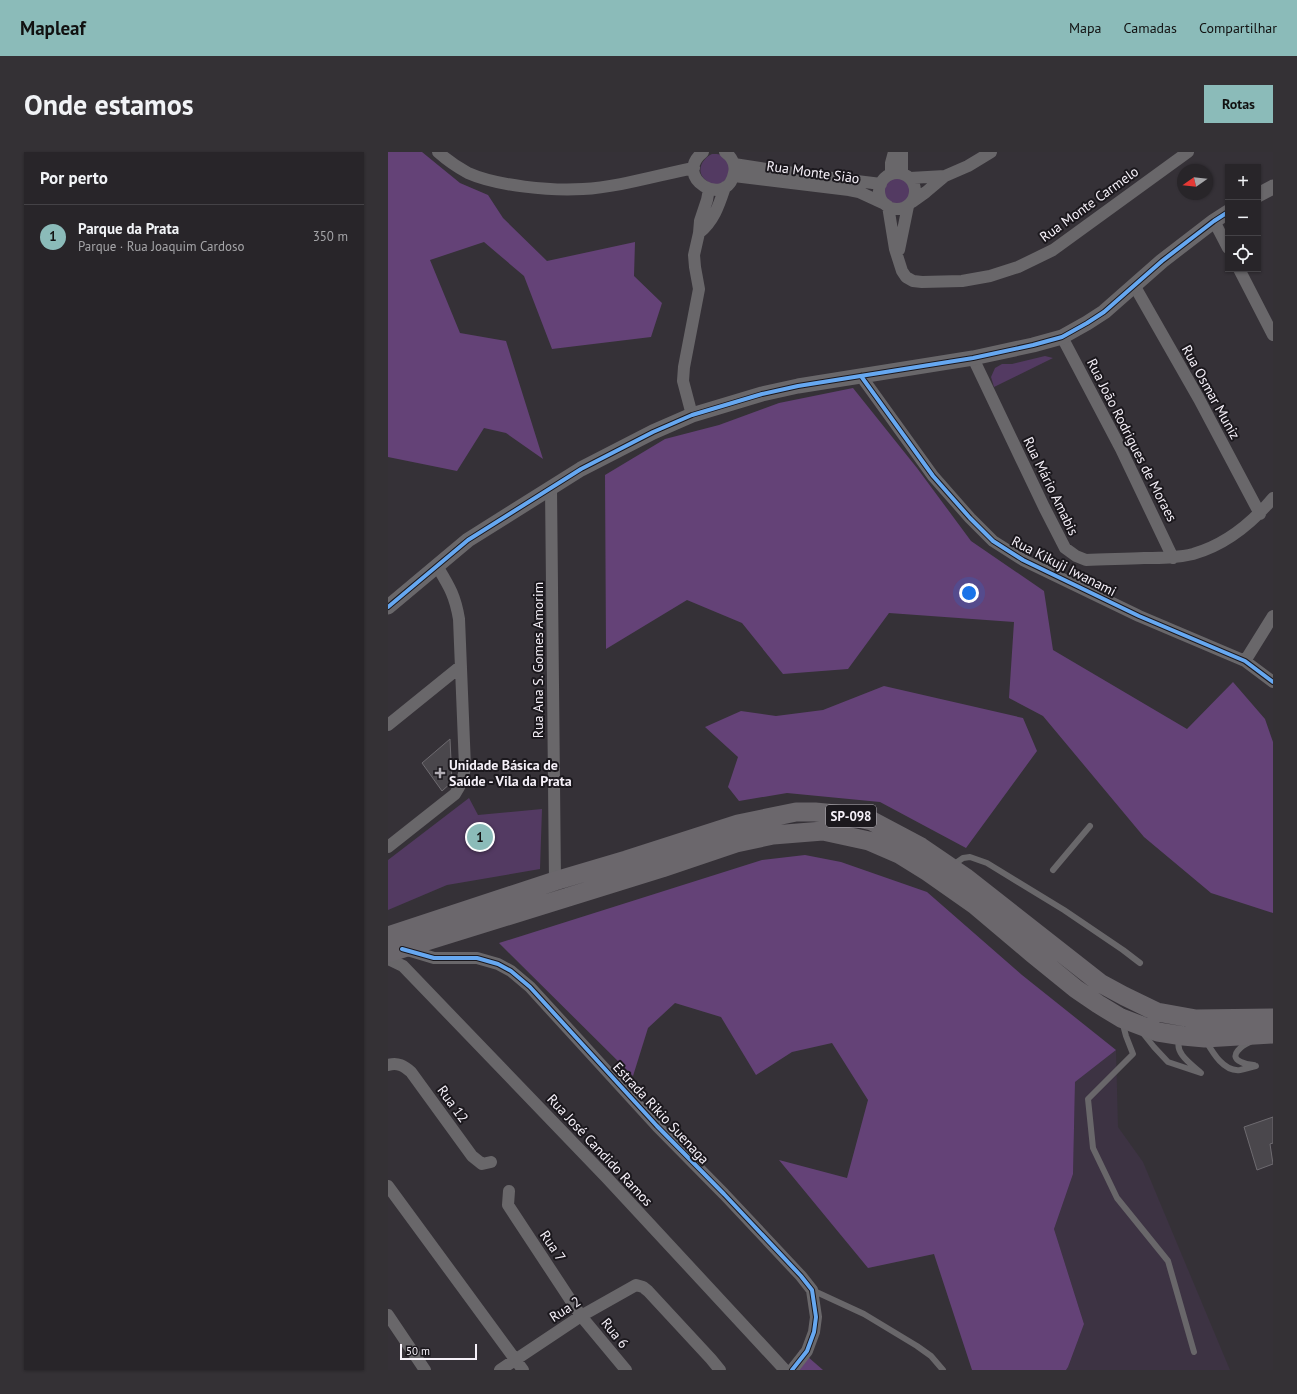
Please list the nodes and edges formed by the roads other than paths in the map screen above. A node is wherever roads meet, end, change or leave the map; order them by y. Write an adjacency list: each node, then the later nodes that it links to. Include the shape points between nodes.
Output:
1 (438, 152): 8 (street, via 469,173 522,187 583,189)
2 (725, 152): 9 (street, via 732,159)
3 (894, 152): 10 (street, via 891,163)
4 (902, 152): 10 (street)
5 (991, 152): 11 (street)
6 (1188, 152): 23 (street, Rua Monte Carmelo, via 1053,250 1018,267 962,282 922,282 906,277)
7 (701, 153): 8 (street)
8 (694, 168): 15 (street, via 699,183)
9 (734, 170): 12 (street, Rua Monte Sião, via 800,174); 13 (street, via 732,180); 18 (street, Rua Monte Sião, via 849,190 865,194)
10 (901, 175): 11 (street); 12 (street, via 885,178); 17 (street, via 915,185 916,191)
11 (945, 176): 17 (street)
12 (880, 184): 18 (street, via 880,197)
13 (725, 187): 15 (street); 21 (street, via 708,226)
14 (1273, 187): 16 (street)
15 (708, 189): 21 (street)
16 (1261, 193)
17 (910, 204): 18 (street, via 897,209); 23 (street)
18 (887, 205): 23 (street, Rua Monte Carmelo)
19 (1225, 214): 20 (street)
20 (1214, 221): 22 (street); 25 (street)
21 (699, 233): 30 (street, via 694,255 699,289 683,381)
22 (1225, 242)
23 (898, 259)
24 (1241, 272): 26 (street)
25 (1134, 285): 27 (street, via 1104,312); 33 (street, Rua Osmar Muniz)
26 (1273, 335)
27 (1062, 337): 28 (street); 34 (street, Rua João Rodrigues de Moraes, via 1121,449)
28 (973, 358): 29 (street); 34 (street, Rua Mário Amabis, via 1065,548 1086,560)
29 (861, 376): 30 (street, via 762,394); 38 (street, Rua Kikuji Iwanami, via 933,476 993,541 1023,560 1138,616)
30 (692, 415): 31 (street, via 612,453)
31 (551, 488): 35 (street, via 468,540); 46 (street, Rua Ana S. Gomes Amorim)
32 (1273, 498): 33 (street, Rua Mário Amabis)
33 (1260, 514): 34 (street, Rua Mário Amabis, via 1215,546)
34 (1173, 558)
35 (437, 566): 36 (street); 39 (street, via 456,603)
36 (388, 607)
37 (1273, 616): 38 (street)
38 (1245, 661): 40 (street, Rua Kikuji Iwanami)
39 (461, 666): 41 (street); 43 (street, via 464,779 454,794)
40 (1273, 682)
41 (388, 725)
42 (1090, 826): 45 (lane)
43 (389, 843)
44 (950, 867): 46 (main road, SP-098, via 921,847 872,821 846,815 796,812 738,824); 49 (lane, via 963,858 970,857 987,863 1064,910); 50 (main road, SP-098, via 1100,983 1150,1009 1196,1019)
45 (1053, 870)
46 (555, 881): 47 (main road, SP-098)
47 (388, 936)
48 (393, 953): 51 (main road, SP-098, via 736,843 774,835 823,831 869,841 928,872 974,905 1076,989); 59 (street, Estrada Rikio Suenaga, via 434,958 477,958 498,964 530,987); 68 (street, Rua José Candido Ramos)
49 (1140, 963)
50 (1273, 1018)
51 (1129, 1021): 53 (main road, SP-098, via 1158,1032); 53 (lane, via 1168,1062 1201,1073 1179,1049 1179,1039); 62 (lane, via 1126,1036 1133,1054 1088,1099 1093,1148 1117,1198 1168,1261)
52 (1270, 1035): 54 (main road, SP-098); 54 (lane, via 1240,1048 1236,1057 1238,1060 1256,1066 1240,1070 1227,1067 1218,1059)
53 (1184, 1036): 54 (main road, SP-098)
54 (1204, 1038)
55 (389, 1065): 56 (street, Rua 12, via 403,1066 410,1072 472,1156 482,1164)
56 (491, 1162)
57 (388, 1186): 63 (street)
58 (509, 1191): 61 (street, Rua 7, via 508,1205)
59 (812, 1290): 69 (street, via 816,1317 814,1332 807,1352); 70 (lane, via 864,1314 918,1346)
60 (388, 1315): 64 (street)
61 (582, 1316): 63 (street, Rua 2); 66 (street, Rua 6); 67 (street, Rua 2, via 629,1288 636,1285 643,1287)
62 (1194, 1352)
63 (519, 1365): 65 (street, Rua 2)
64 (425, 1370)
65 (500, 1370)
66 (626, 1370)
67 (720, 1370)
68 (785, 1370)
69 (792, 1370)
70 (943, 1370)

